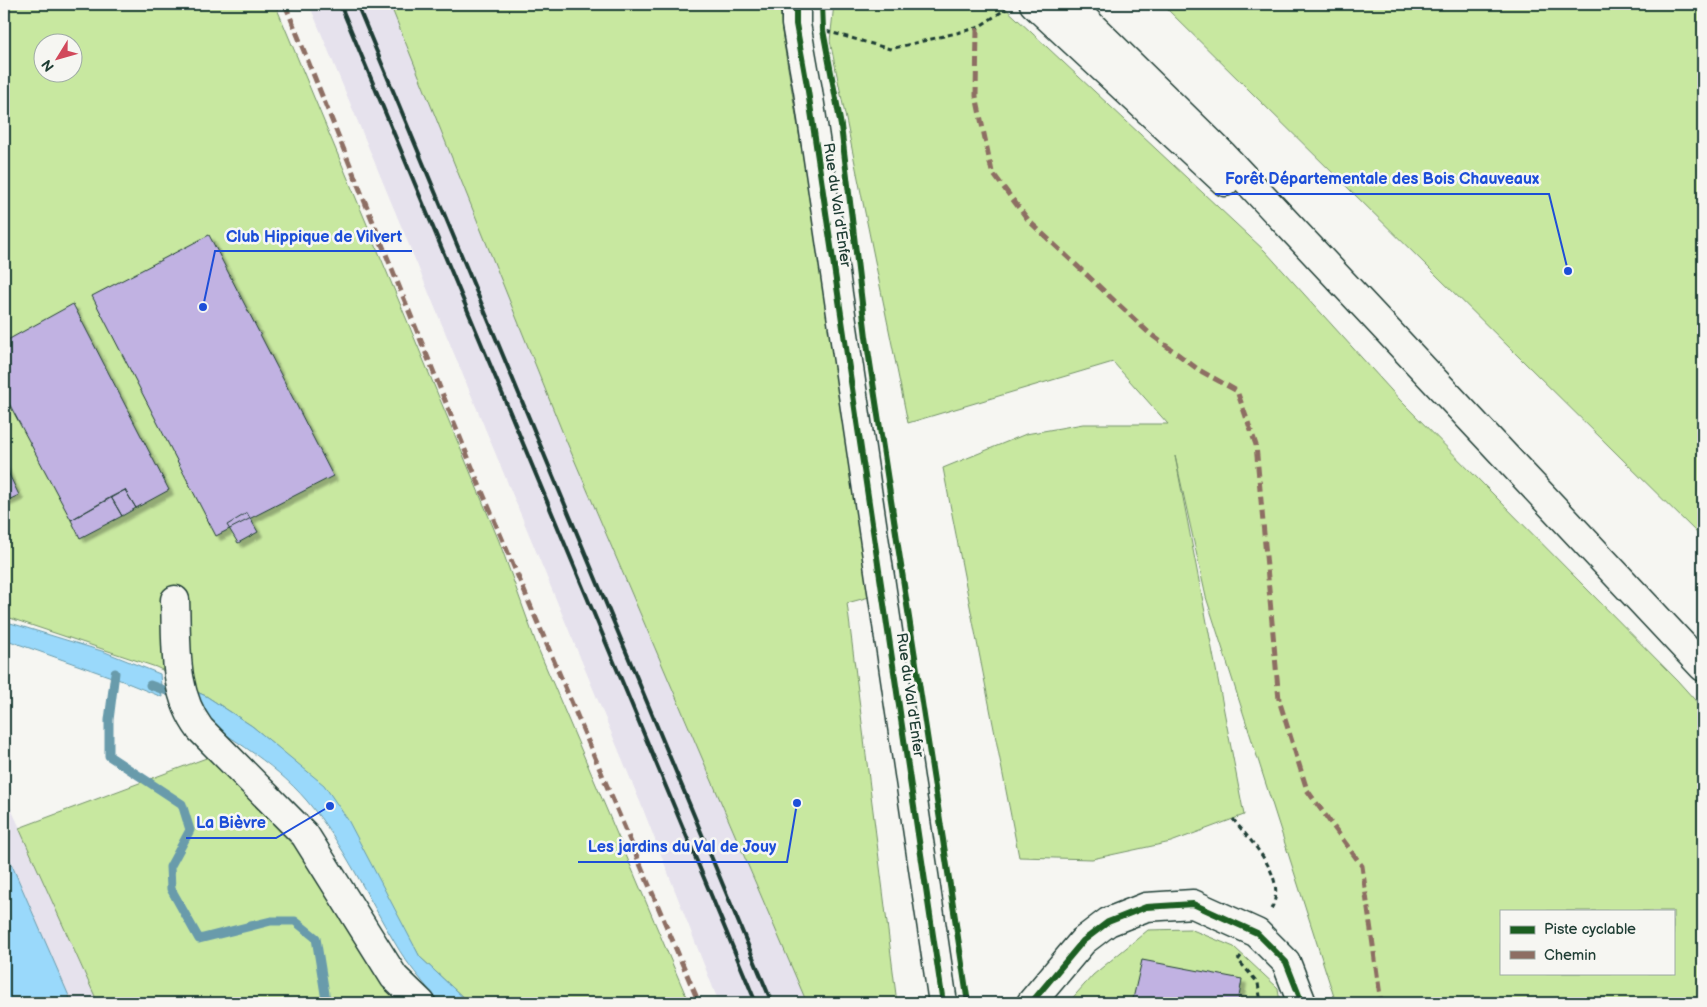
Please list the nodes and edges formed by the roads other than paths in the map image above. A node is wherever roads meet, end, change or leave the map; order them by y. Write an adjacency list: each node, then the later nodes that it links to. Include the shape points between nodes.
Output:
1 (1034, 4): 4 (main road, via 1214,173)
2 (1069, 4): 4 (main road, via 1223,155)
3 (796, 14): 10 (main road, Rue du Val d'Enfer)
4 (1349, 290): 6 (main road)
5 (175, 600): 9 (main road, via 178,681 192,717 305,834 394,977)
6 (1655, 615): 7 (main road); 8 (main road)
7 (1703, 649)
8 (1703, 667)
9 (421, 1003)
10 (943, 1003)
11 (1032, 1003): 12 (main road, via 1083,941 1108,922 1146,907 1193,904 1257,933 1286,962)
12 (1302, 1003)

